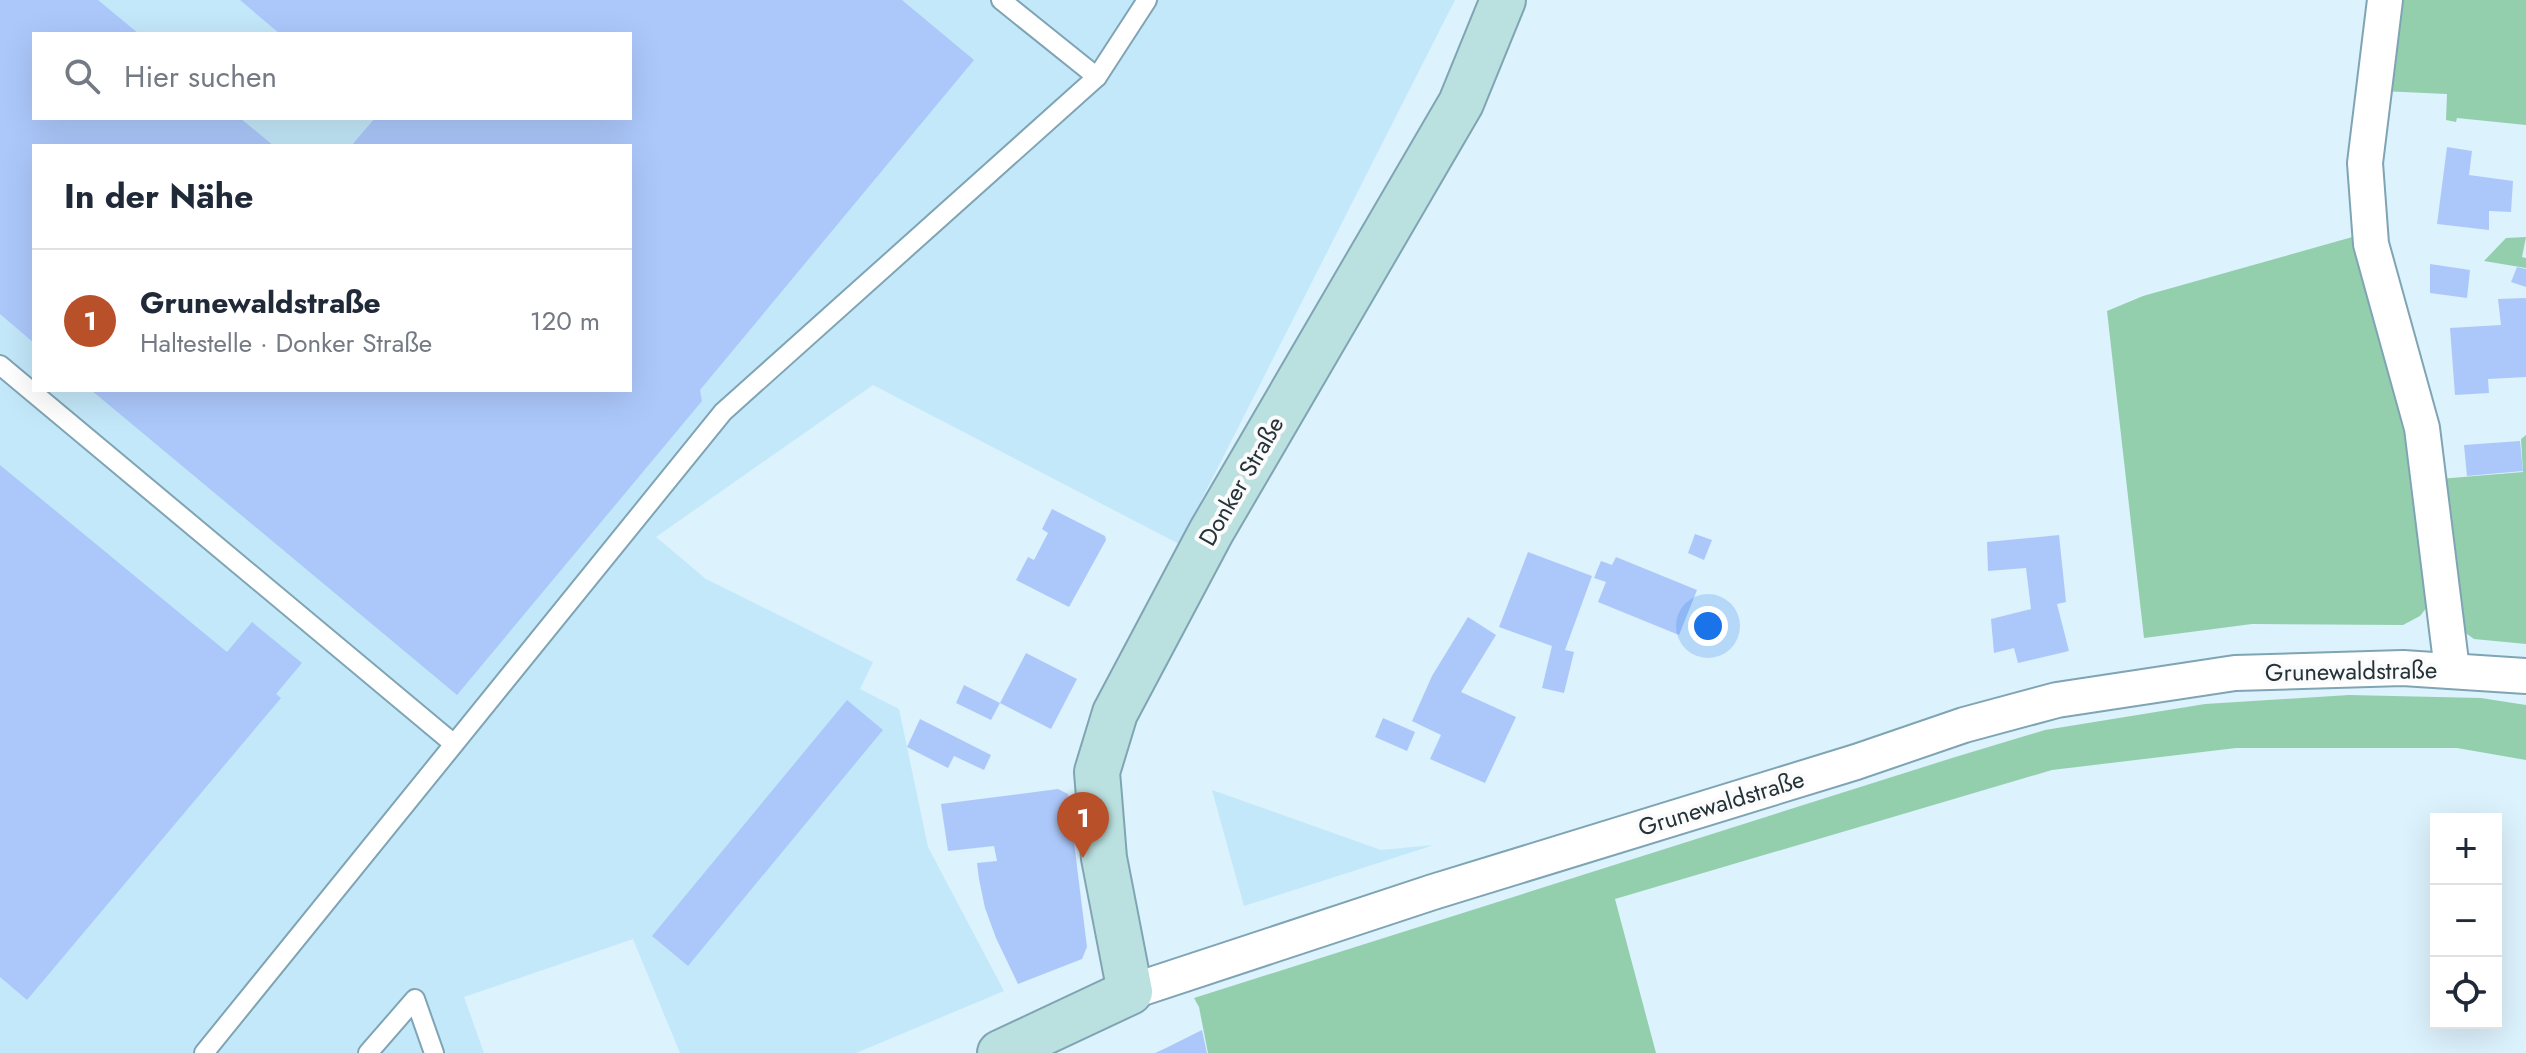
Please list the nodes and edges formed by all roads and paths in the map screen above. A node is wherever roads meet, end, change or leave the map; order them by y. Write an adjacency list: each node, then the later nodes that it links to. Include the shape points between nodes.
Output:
1 (1001, 0): 5 (lane)
2 (1147, 0): 5 (lane)
3 (1503, 0): 12 (street, Donker Straße, via 1461,103 1211,532 1115,713 1097,772 1104,858)
4 (2385, 0): 9 (street, Grunewaldstraße, via 2365,163 2371,244 2422,428)
5 (1097, 77): 11 (lane, via 723,412)
6 (0, 365): 7 (lane)
7 (32, 392)
8 (32, 392): 11 (lane)
9 (2452, 670): 10 (street, Grunewaldstraße); 12 (street, Grunewaldstraße, via 2235,673 2057,700 1448,887)
10 (2526, 676)
11 (454, 744): 14 (lane)
12 (1130, 992): 13 (street, Grunewaldstraße)
13 (1011, 1051)
14 (204, 1053)
15 (368, 1053): 16 (lane, via 415,999)
16 (434, 1053)

